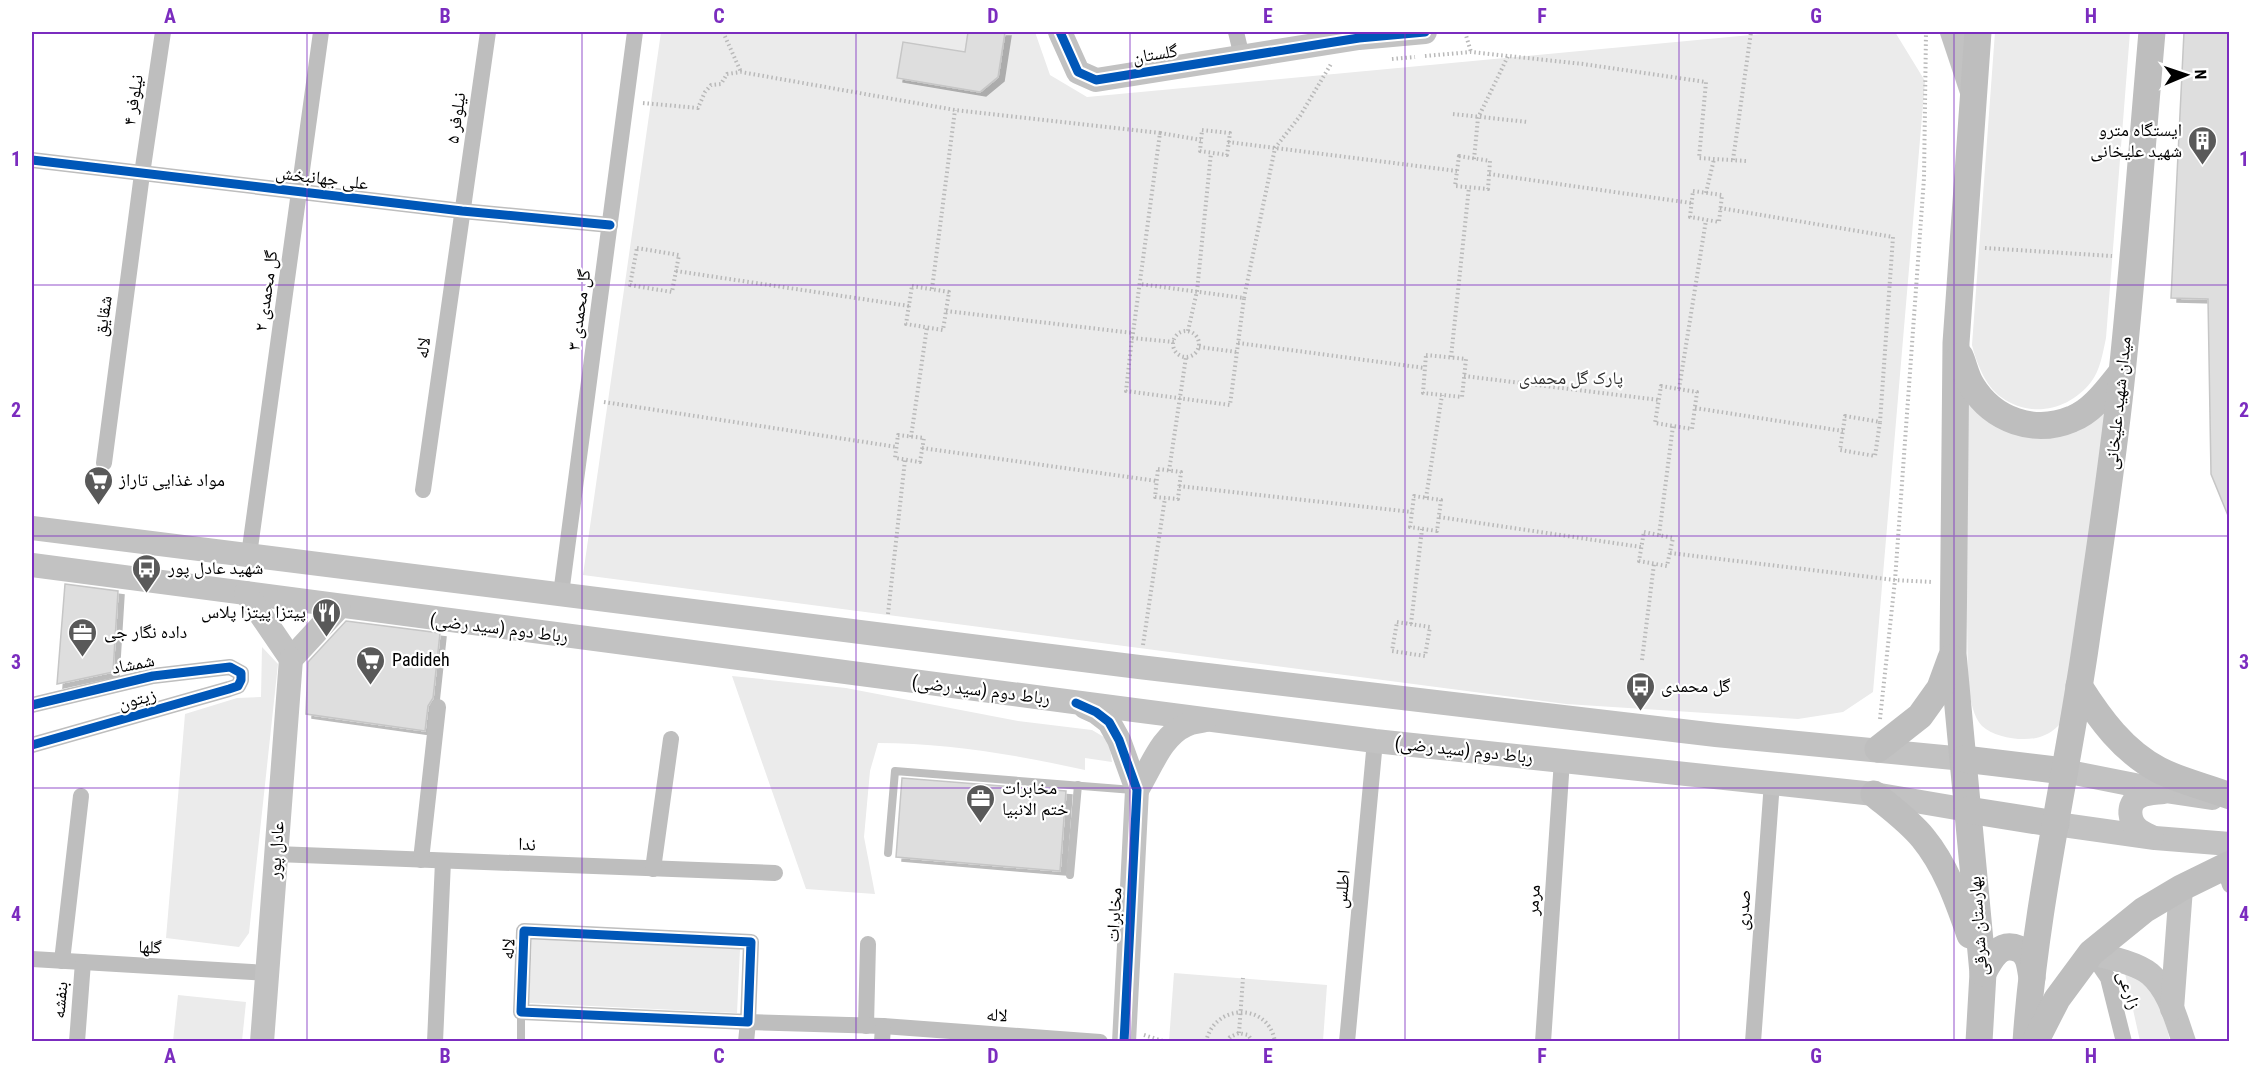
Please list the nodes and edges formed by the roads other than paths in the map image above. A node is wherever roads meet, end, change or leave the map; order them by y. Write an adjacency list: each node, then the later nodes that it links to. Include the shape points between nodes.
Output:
1 (163, 32): 14 (street, نیلوفر ۴)
2 (321, 32): 15 (street, گل محمدی ۲)
3 (488, 32): 16 (street, نیلوفر ۵)
4 (635, 32): 17 (street, گل محمدی ۳)
5 (1060, 32): 11 (main road, گلستان, via 1078,72 1096,80)
6 (1236, 32): 11 (street)
7 (1424, 32): 11 (main road, گلستان)
8 (1952, 32): 12 (main road)
9 (1978, 32): 12 (main road)
10 (2152, 32): 19 (main road, میدان شهید علیخانی)
11 (1242, 57)
12 (1974, 98): 18 (main road)
13 (32, 160): 14 (street, علی جهانبخش)
14 (142, 174): 15 (street, علی جهانبخش); 20 (street, شقایق)
15 (300, 192): 16 (street, علی جهانبخش); 23 (street, گل محمدی ۲)
16 (462, 211): 17 (street, علی جهانبخش); 21 (street, لاله)
17 (610, 225): 26 (street, گل محمدی ۳)
18 (1956, 343): 19 (main road, via 1970,384 1987,406 2017,423 2040,427 2073,419 2101,398); 28 (main road)
19 (2122, 372): 31 (main road, میدان شهید علیخانی)
20 (104, 463)
21 (423, 490)
22 (32, 528): 23 (main road)
23 (249, 555): 26 (main road)
24 (32, 565): 25 (main road, رباط دوم (سید رضی))
25 (246, 593): 27 (main road, رباط دوم (سید رضی)); 29 (main road)
26 (561, 594): 36 (main road)
27 (339, 607): 29 (main road); 32 (main road, رباط دوم (سید رضی))
28 (1953, 654): 40 (main road, via 1940,688 1920,716); 41 (main road)
29 (291, 659): 56 (main road, عادل پور)
30 (241, 673): 33 (street, شمشاد, via 231,668 153,676); 39 (street, زیتون, via 238,686)
31 (2079, 686): 43 (main road, میدان شهید علیخانی); 51 (main road, via 2101,721 2128,749 2159,770)
32 (1076, 703): 35 (main road, رباط دوم (سید رضی)); 47 (main road, via 1109,722)
33 (32, 705)
34 (438, 707): 57 (street)
35 (1208, 720): 38 (main road, رباط دوم (سید رضی)); 47 (main road, via 1186,725 1171,735)
36 (1716, 735): 40 (main road); 44 (main road, via 1722,748 1721,762)
37 (671, 739): 60 (street)
38 (1375, 741): 42 (main road, رباط دوم (سید رضی)); 84 (street, اطلس)
39 (32, 745)
40 (1878, 749): 41 (main road)
41 (1964, 759): 43 (main road); 52 (main road)
42 (1562, 760): 44 (main road, رباط دوم (سید رضی)); 85 (street, مرمر)
43 (2064, 771): 48 (main road); 53 (main road, میدان شهید علیخانی)
44 (1713, 776): 45 (main road, رباط دوم (سید رضی))
45 (1773, 782): 49 (main road, رباط دوم (سید رضی)); 86 (street, صدری)
46 (1078, 785): 47 (lane); 55 (lane, via 894,771); 62 (lane)
47 (1137, 790): 83 (main road, مخابرات)
48 (2165, 791): 51 (main road); 54 (main road, via 2140,796 2130,810 2133,824)
49 (1874, 794): 52 (main road, رباط دوم (سید رضی)); 70 (main road, via 1907,821 1941,863)
50 (81, 796): 67 (street)
51 (2229, 798)
52 (1968, 810): 53 (main road); 70 (main road, بهارستان شرقی)
53 (2056, 824): 54 (main road); 71 (main road)
54 (2155, 838): 59 (main road)
55 (888, 853)
56 (276, 854): 57 (street, ندا); 69 (main road, عادل پور)
57 (422, 860): 58 (street, ندا)
58 (442, 861): 60 (street, ندا); 79 (street)
59 (2228, 865): 63 (main road)
60 (652, 869): 61 (street, ندا)
61 (775, 873)
62 (1070, 875)
63 (2181, 888): 65 (main road, via 2144,910); 72 (main road)
64 (868, 944): 75 (street)
65 (2091, 953): 72 (main road, via 2149,973 2166,994); 89 (main road, via 2057,999); 90 (street, زارعی, via 2108,978)
66 (32, 959): 67 (street, گلها)
67 (62, 961): 68 (street, گلها)
68 (83, 962): 69 (street, گلها); 77 (street, بنفشه)
69 (267, 973): 78 (main road, عادل پور)
70 (1983, 973): 71 (main road, via 1992,956 2003,947 2013,946 2028,958); 87 (main road, بهارستان شرقی)
71 (2032, 978): 88 (main road)
72 (2172, 1009): 91 (main road)
73 (520, 1012): 74 (street, لاله); 74 (street, لاله, via 524,931 751,942); 80 (lane, لاله)
74 (748, 1022): 75 (street, لاله); 81 (street, لاله)
75 (866, 1026): 76 (street, لاله)
76 (882, 1034): 82 (street, لاله)
77 (77, 1041)
78 (262, 1041)
79 (435, 1041)
80 (521, 1041)
81 (746, 1041)
82 (1100, 1041)
83 (1124, 1041)
84 (1347, 1041)
85 (1543, 1041)
86 (1753, 1041)
87 (1979, 1041)
88 (2026, 1041)
89 (2035, 1041)
90 (2124, 1041)
91 (2184, 1041)

